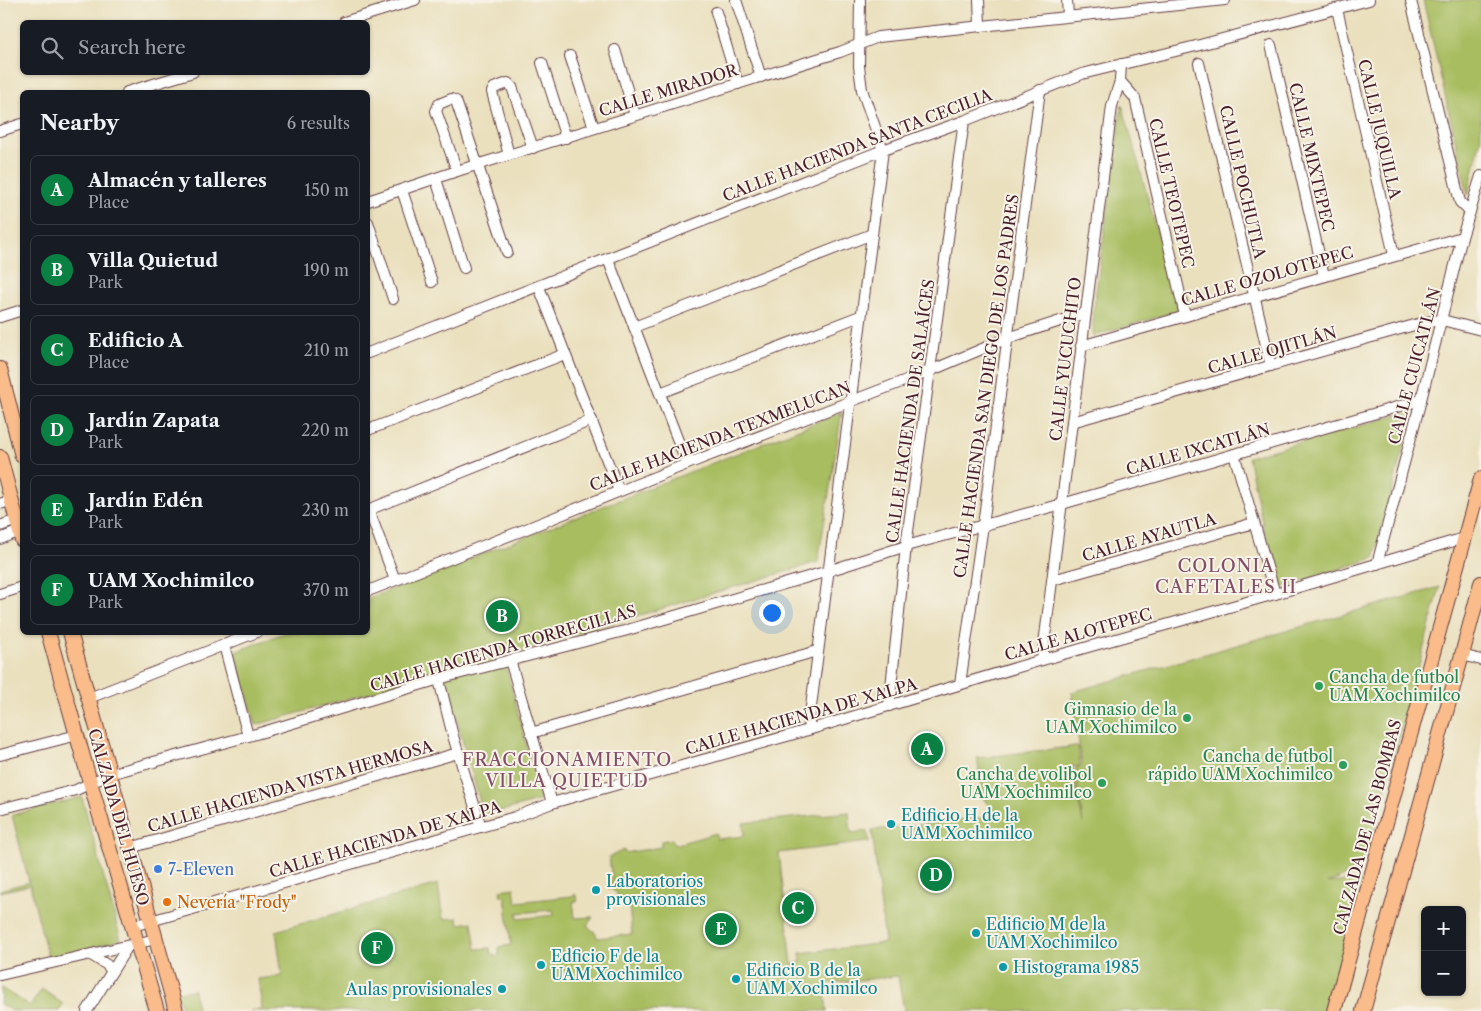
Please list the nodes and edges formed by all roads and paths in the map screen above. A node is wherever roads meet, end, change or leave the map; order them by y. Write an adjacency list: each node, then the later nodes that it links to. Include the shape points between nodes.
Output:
1 (415, 0): 13 (street)
2 (736, 0): 23 (street)
3 (860, 0): 15 (street)
4 (979, 0): 14 (street)
5 (1067, 0): 12 (street)
6 (1225, 0): 9 (street, CALLE MIRADOR)
7 (1369, 0): 10 (street, CALLE HACIENDA SANTA CECILIA)
8 (1411, 1): 43 (street, via 1460,202)
9 (1162, 4): 12 (street, CALLE MIRADOR)
10 (1337, 9): 21 (street, CALLE HACIENDA SANTA CECILIA); 48 (street, CALLE JUQUILLA)
11 (716, 12): 25 (street)
12 (1068, 16): 14 (street, CALLE MIRADOR)
13 (350, 20)
14 (980, 24): 15 (street, CALLE MIRADOR, via 878,36)
15 (861, 43): 23 (street, CALLE MIRADOR); 35 (street, via 862,90)
16 (1271, 45): 51 (street, CALLE MIXTEPEC)
17 (615, 50): 28 (street)
18 (570, 56): 31 (street)
19 (542, 63): 33 (street)
20 (1199, 63): 54 (street, CALLE POCHUTLA)
21 (1121, 64): 24 (street, CALLE YUCUCHITO); 27 (street, CALLE HACIENDA SANTA CECILIA)
22 (184, 75): 26 (street)
23 (761, 77): 25 (street, CALLE MIRADOR)
24 (1120, 81): 57 (street, CALLE YUCUCHITO, via 1112,106); 60 (street, CALLE TEOTEPEC, via 1135,98)
25 (738, 84): 28 (street, CALLE MIRADOR)
26 (134, 90)
27 (1040, 90): 29 (street, CALLE HACIENDA SANTA CECILIA); 64 (street, CALLE HACIENDA SAN DIEGO DE LOS PADRES)
28 (635, 115): 31 (street, CALLE MIRADOR)
29 (964, 121): 35 (street, CALLE HACIENDA SANTA CECILIA); 70 (street, CALLE HACIENDA DE SALAÍCES)
30 (20, 125): 32 (street)
31 (594, 128): 33 (street, CALLE MIRADOR)
32 (0, 131)
33 (566, 138): 34 (street, CALLE MIRADOR)
34 (533, 148): 36 (street, CALLE MIRADOR); 36 (street, via 508,83 494,88 492,92)
35 (883, 150): 45 (street); 49 (street, CALLE HACIENDA SANTA CECILIA)
36 (509, 155): 37 (street, CALLE MIRADOR)
37 (478, 164): 38 (street, CALLE MIRADOR); 38 (street, via 456,101 451,99 439,104 436,111); 47 (street)
38 (457, 171): 40 (street, CALLE MIRADOR)
39 (1481, 176): 43 (street, CALLE CUICATLÁN)
40 (436, 179): 41 (street, CALLE MIRADOR); 50 (street)
41 (402, 190): 42 (street, CALLE MIRADOR); 52 (street)
42 (370, 201)
43 (1470, 212): 46 (street, CALLE CUICATLÁN)
44 (370, 228): 55 (street)
45 (872, 234): 59 (street); 62 (street)
46 (1462, 236): 48 (street, CALLE OZOLOTEPEC); 61 (street, CALLE CUICATLÁN)
47 (507, 252)
48 (1394, 255): 51 (street, CALLE OZOLOTEPEC)
49 (608, 259): 53 (street, CALLE HACIENDA SANTA CECILIA); 62 (street)
50 (464, 268)
51 (1324, 276): 54 (street, CALLE OZOLOTEPEC)
52 (432, 282)
53 (539, 287): 66 (street, CALLE HACIENDA SANTA CECILIA); 67 (street)
54 (1254, 296): 60 (street, CALLE OZOLOTEPEC); 68 (street, CALLE POCHUTLA)
55 (393, 299)
56 (20, 311): 58 (street)
57 (1085, 314): 64 (street, CALLE HACIENDA TEXMELUCAN); 65 (street, CALLE YUCUCHITO)
58 (0, 316)
59 (860, 316): 71 (street); 73 (street)
60 (1186, 316): 65 (street, CALLE OZOLOTEPEC)
61 (1442, 320): 63 (street, CALLE OJITLÁN); 68 (street, CALLE OJITLÁN); 72 (street, CALLE CUICATLÁN)
62 (634, 327): 71 (street)
63 (1481, 330)
64 (1008, 338): 70 (street, CALLE HACIENDA TEXMELUCAN); 88 (street, CALLE HACIENDA SAN DIEGO DE LOS PADRES)
65 (1081, 346): 75 (street, CALLE YUCUCHITO)
66 (370, 351)
67 (565, 354): 74 (street); 76 (street)
68 (1271, 366): 75 (street, CALLE OJITLÁN)
69 (0, 370): 77 (main road)
70 (930, 371): 73 (street, CALLE HACIENDA TEXMELUCAN); 93 (street, CALLE HACIENDA DE SALAÍCES)
71 (660, 393): 80 (street)
72 (1421, 400): 78 (street, CALLE IXCATLÁN); 94 (street, CALLE CUICATLÁN)
73 (849, 402): 80 (street, CALLE HACIENDA TEXMELUCAN); 95 (street)
74 (592, 420): 82 (street); 85 (street)
75 (1072, 422): 84 (street, CALLE YUCUCHITO)
76 (370, 429)
77 (20, 448)
78 (1234, 454): 84 (street, CALLE IXCATLÁN); 87 (street)
79 (0, 457): 83 (main road)
80 (687, 464): 82 (street, CALLE HACIENDA TEXMELUCAN)
81 (1481, 479): 91 (main road, CALZADA DE LAS BOMBAS)
82 (619, 490): 96 (street, CALLE HACIENDA TEXMELUCAN)
83 (5, 496): 90 (main road)
84 (1062, 504): 88 (street, CALLE IXCATLÁN); 97 (street, CALLE YUCUCHITO)
85 (370, 508)
86 (370, 514): 96 (street)
87 (1254, 523): 97 (street, CALLE AYAUTLA); 102 (street)
88 (983, 525): 93 (street, CALLE HACIENDA TORRECILLAS); 113 (street, CALLE HACIENDA SAN DIEGO DE LOS PADRES)
89 (0, 526): 90 (street)
90 (20, 530): 92 (street)
91 (1464, 538): 94 (street, CALLE ALOTEPEC); 138 (main road, CALZADA DE LAS BOMBAS)
92 (0, 539)
93 (906, 546): 95 (street, CALLE HACIENDA TORRECILLAS); 115 (street, CALLE HACIENDA DE SALAÍCES)
94 (1377, 564): 102 (street, CALLE ALOTEPEC)
95 (828, 571): 107 (street); 109 (street, CALLE HACIENDA TORRECILLAS, via 624,631)
96 (396, 580): 100 (street, CALLE HACIENDA TEXMELUCAN)
97 (1053, 580): 110 (street, CALLE YUCUCHITO)
98 (1481, 583): 108 (main road)
99 (20, 588): 101 (street)
100 (370, 590)
101 (0, 594)
102 (1275, 594): 110 (street, CALLE ALOTEPEC)
103 (49, 635): 118 (main road, CALZADA DEL HUESO)
104 (71, 635): 114 (main road, CALZADA DEL HUESO)
105 (249, 635): 106 (street)
106 (224, 645): 114 (street); 119 (street)
107 (817, 651): 116 (street); 117 (street)
108 (1462, 655): 111 (street); 139 (main road)
109 (510, 660): 112 (street, CALLE HACIENDA TORRECILLAS); 117 (street)
110 (1042, 660): 113 (street, CALLE ALOTEPEC)
111 (1481, 660)
112 (439, 680): 119 (street, CALLE HACIENDA TORRECILLAS); 120 (street)
113 (960, 684): 115 (street, CALLE HACIENDA DE XALPA)
114 (89, 698): 122 (main road, CALZADA DEL HUESO)
115 (889, 706): 116 (street, CALLE HACIENDA DE XALPA)
116 (808, 730): 124 (street, CALLE HACIENDA DE XALPA)
117 (531, 733): 124 (street)
118 (77, 735): 121 (street); 123 (main road, CALZADA DEL HUESO)
119 (248, 736): 122 (street, CALLE HACIENDA TORRECILLAS)
120 (458, 753): 126 (street); 127 (street, CALLE HACIENDA VISTA HERMOSA)
121 (0, 756)
122 (110, 774): 123 (street, CALLE HACIENDA TORRECILLAS); 127 (main road, CALZADA DEL HUESO)
123 (90, 783): 125 (street, CALLE HACIENDA TORRECILLAS, via 76,790); 129 (main road, CALZADA DEL HUESO)
124 (552, 803): 126 (street, CALLE HACIENDA DE XALPA)
125 (0, 809)
126 (481, 827): 128 (street, CALLE HACIENDA DE XALPA)
127 (130, 848): 128 (main road, CALZADA DEL HUESO)
128 (150, 921): 129 (street, CALLE HACIENDA DE XALPA); 130 (main road, CALZADA DEL HUESO)
129 (133, 926): 131 (main road, CALZADA DEL HUESO)
130 (156, 939): 131 (street); 137 (main road, CALZADA DEL HUESO)
131 (133, 945): 132 (street); 133 (street); 136 (main road, CALZADA DEL HUESO)
132 (92, 955): 133 (street); 134 (street)
133 (112, 971): 135 (street)
134 (0, 976)
135 (88, 1011)
136 (158, 1011)
137 (176, 1011)
138 (1334, 1011)
139 (1363, 1011)

